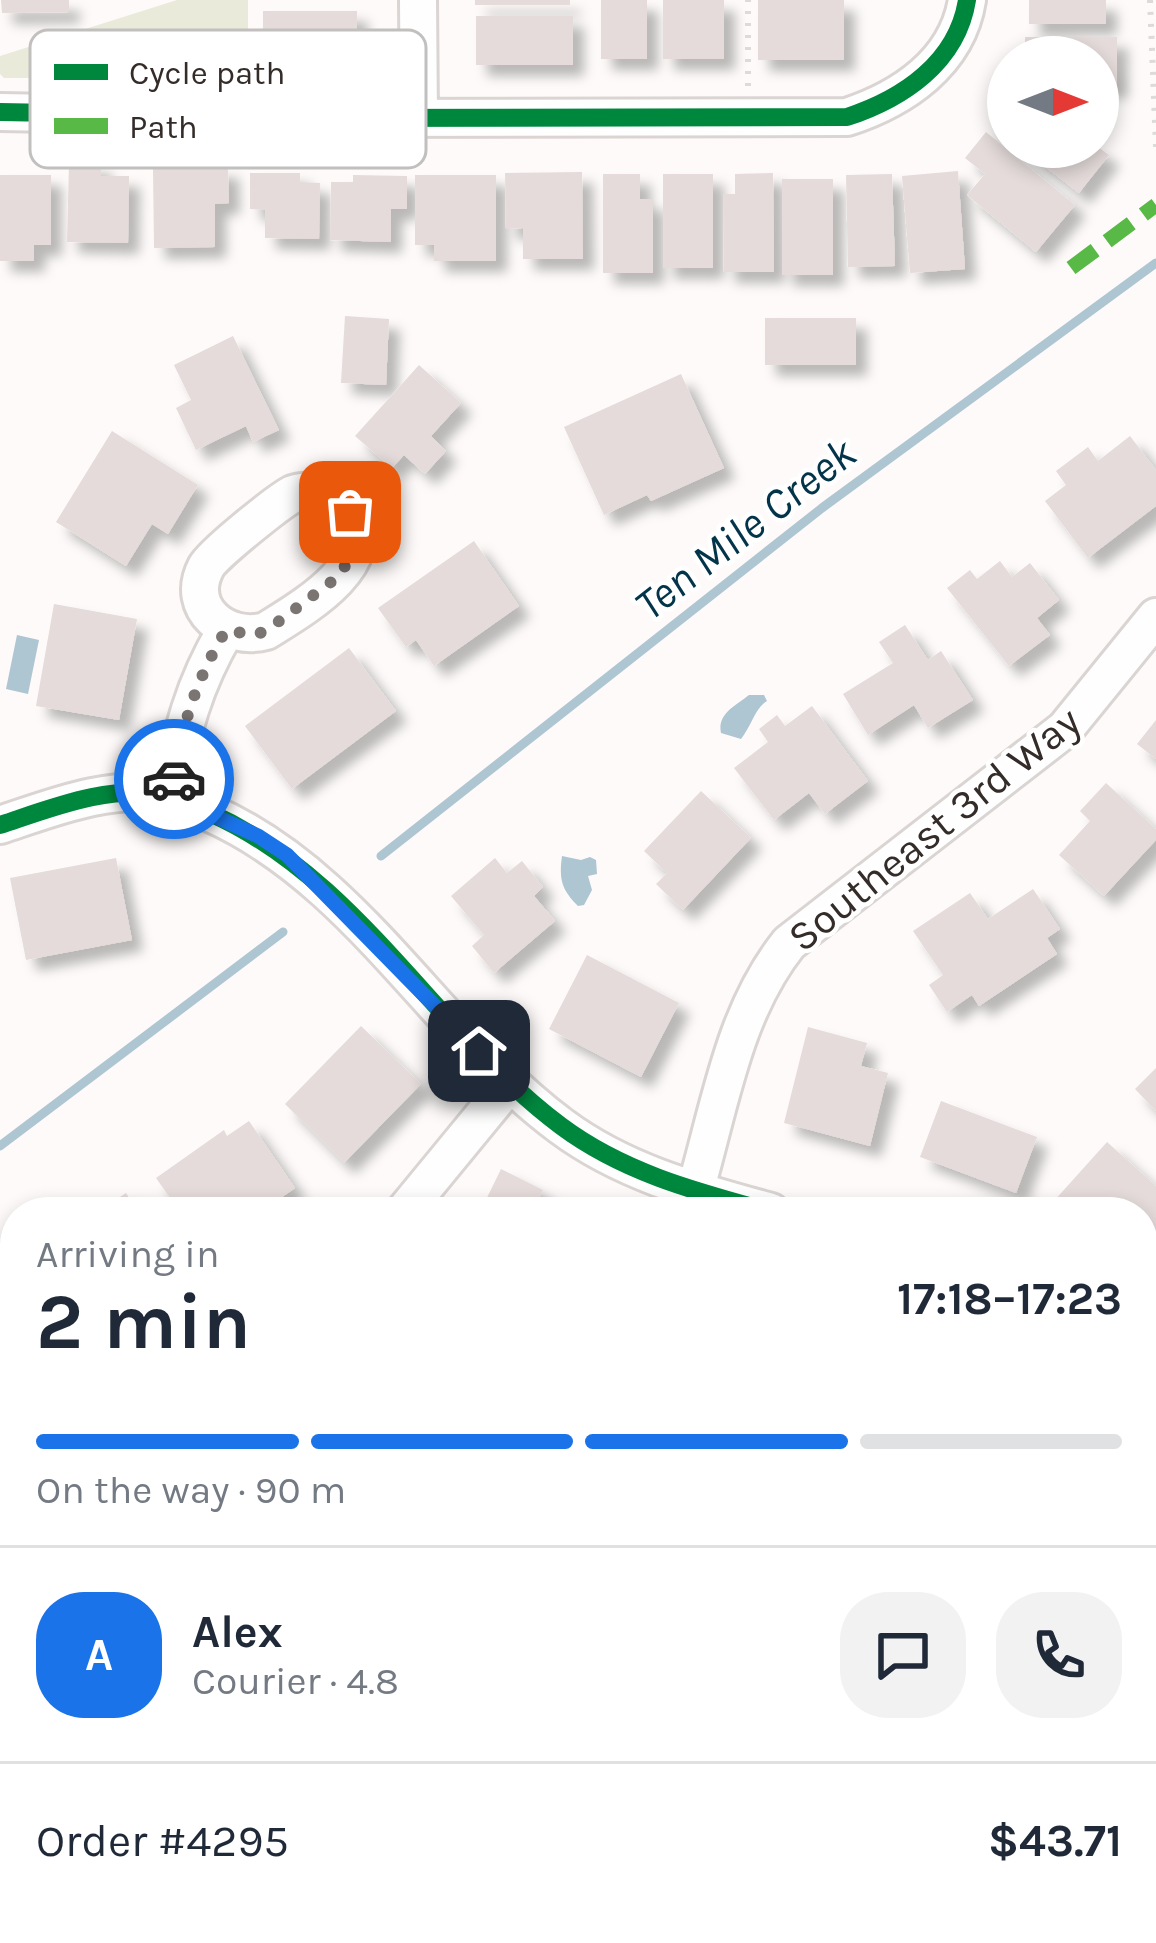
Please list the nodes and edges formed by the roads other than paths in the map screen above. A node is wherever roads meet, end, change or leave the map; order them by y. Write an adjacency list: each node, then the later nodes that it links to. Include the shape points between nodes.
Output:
1 (418, 0): 3 (street)
2 (967, 0): 6 (street, via 946,50 918,83 847,117)
3 (418, 30)
4 (0, 112): 5 (street)
5 (30, 112)
6 (426, 118)
7 (1156, 617): 12 (street, Southeast 3rd Way, via 1065,729 816,919 778,957 749,1002)
8 (226, 630): 8 (street, via 266,631 348,567 357,536 344,506 322,493 293,494 217,554 200,592); 9 (street, via 200,674)
9 (171, 796): 10 (street, via 82,798); 11 (street, via 287,855)
10 (0, 825)
11 (510, 1083): 12 (street, via 595,1148); 13 (street)
12 (695, 1191): 14 (street)
13 (416, 1197)
14 (717, 1197)

